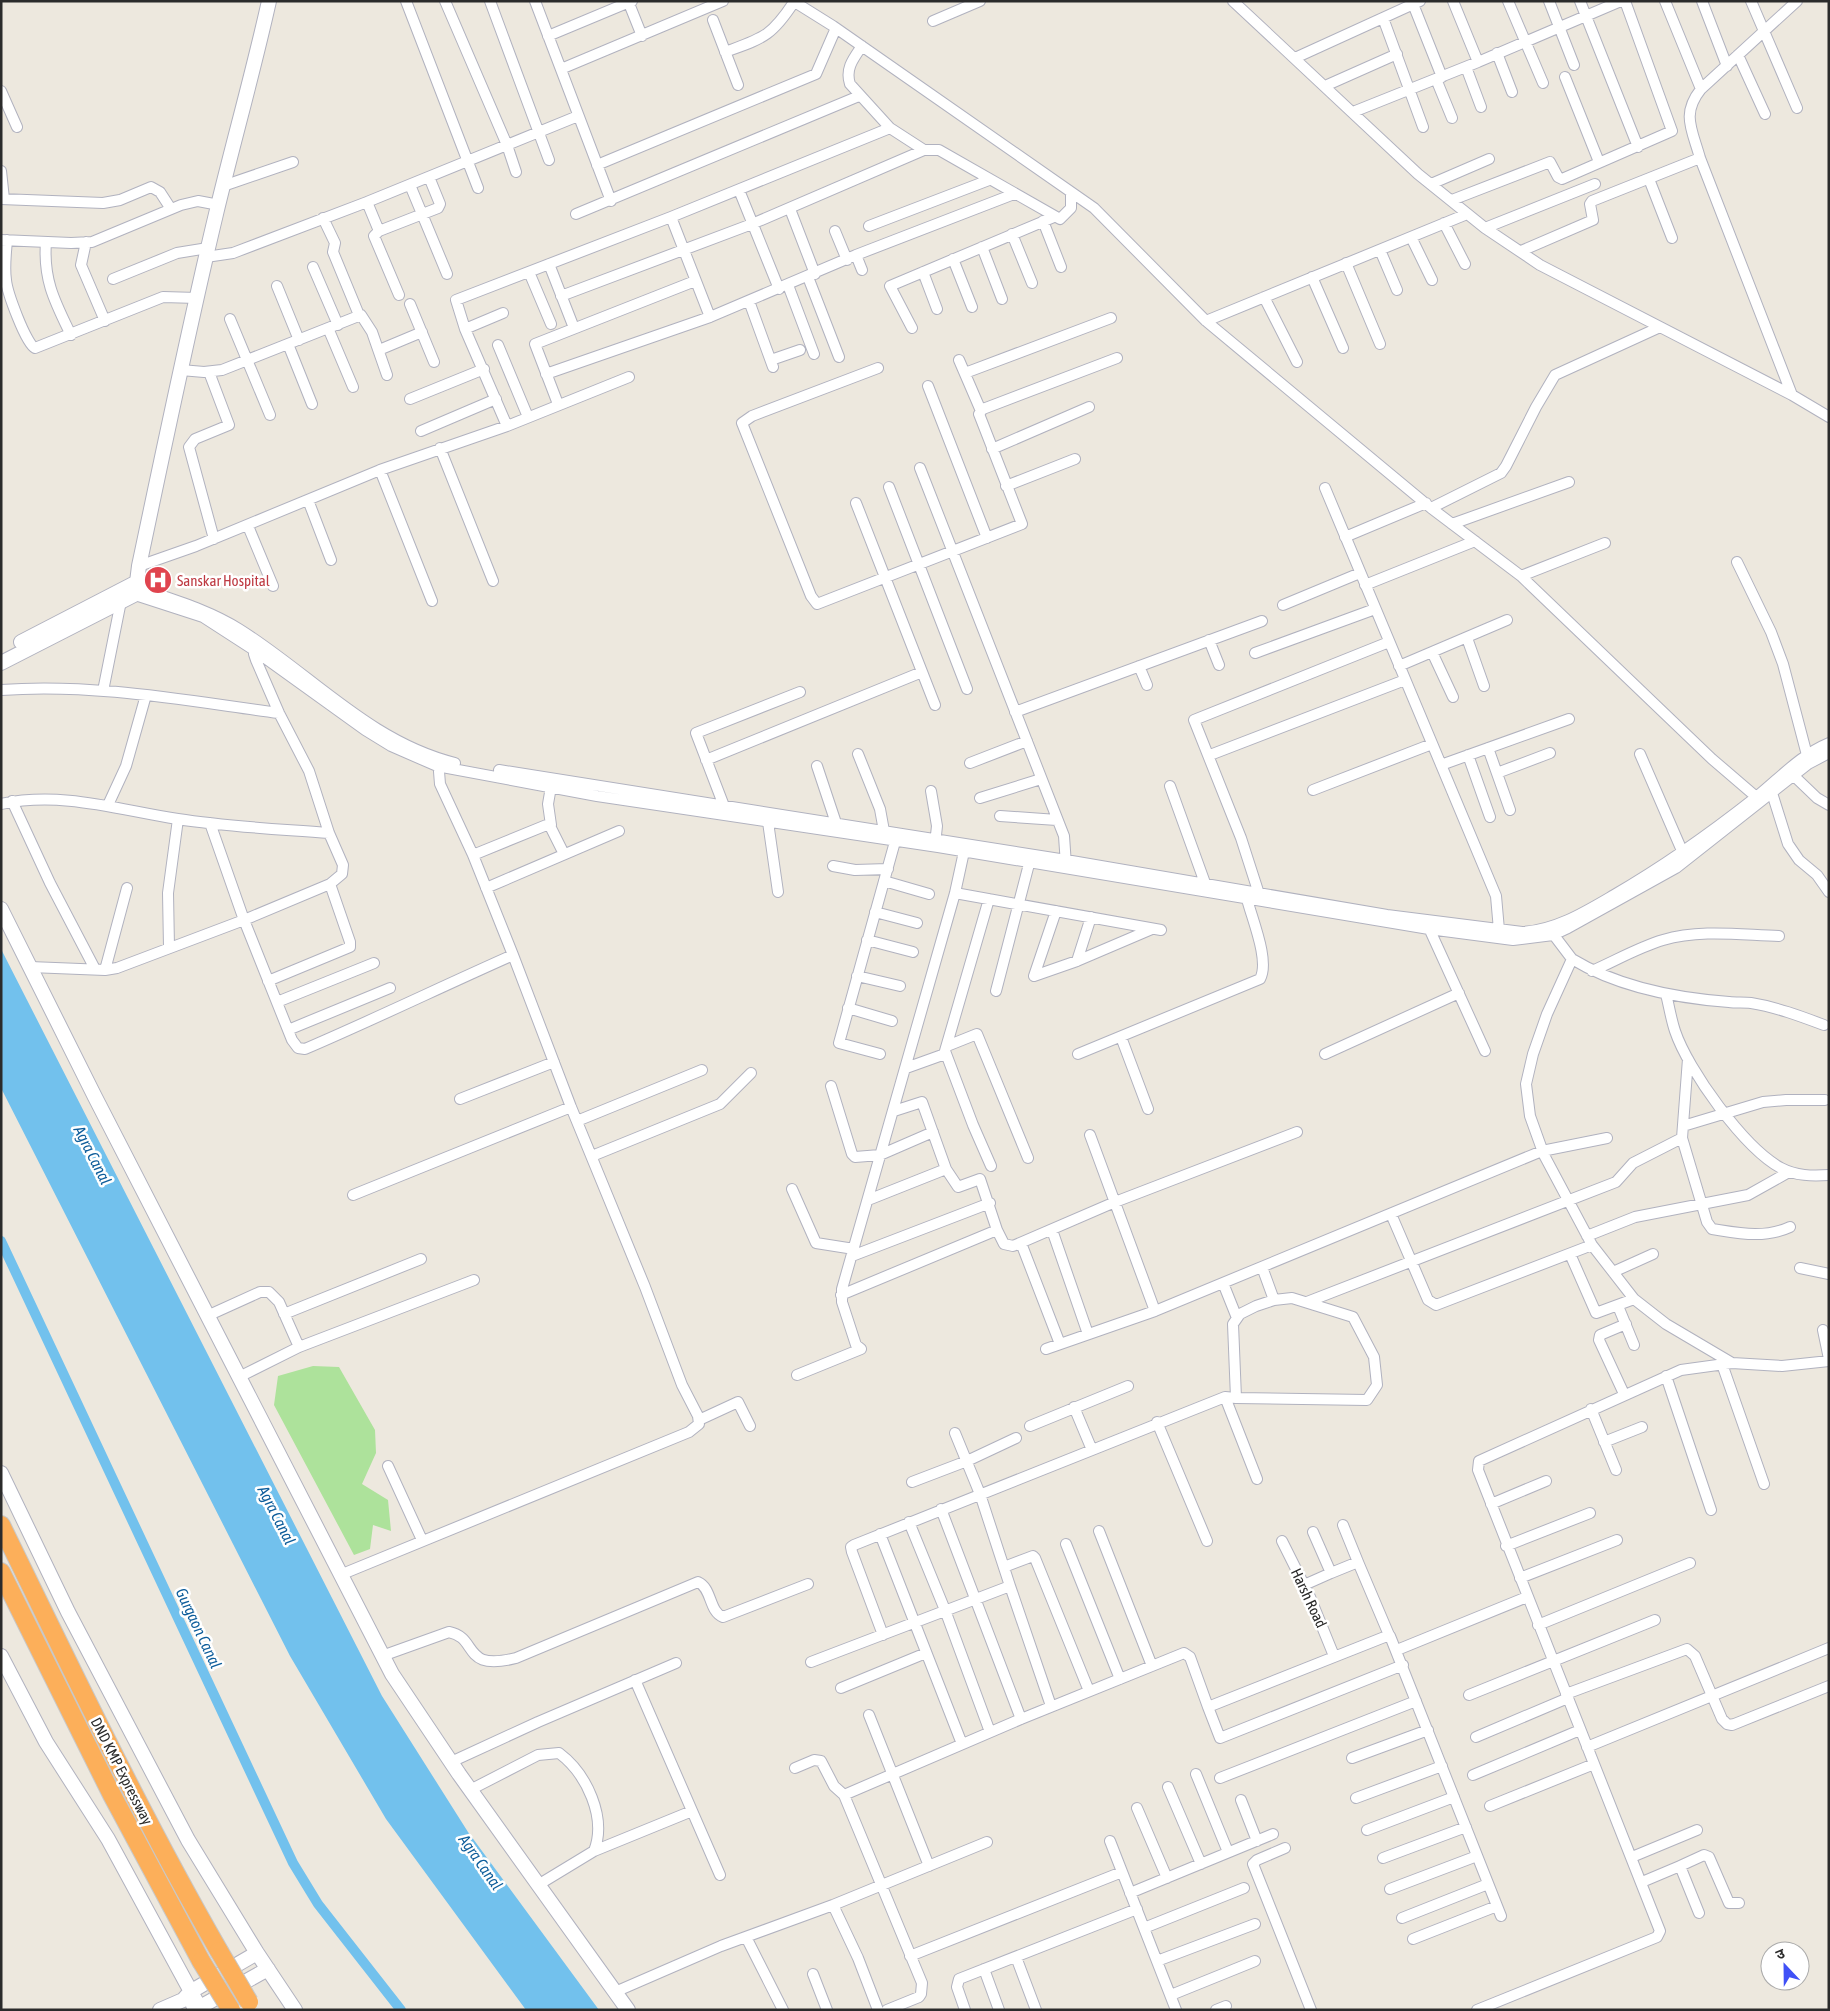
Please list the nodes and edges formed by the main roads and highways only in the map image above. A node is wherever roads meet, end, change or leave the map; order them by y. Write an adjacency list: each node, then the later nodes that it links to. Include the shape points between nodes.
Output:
1 (1, 1525): 3 (highway, DND KMP Expressway, bridge, via 171,1868)
2 (1, 1572): 4 (highway, DND KMP Expressway, bridge, via 116,1803)
3 (252, 2006)
4 (231, 2010)

